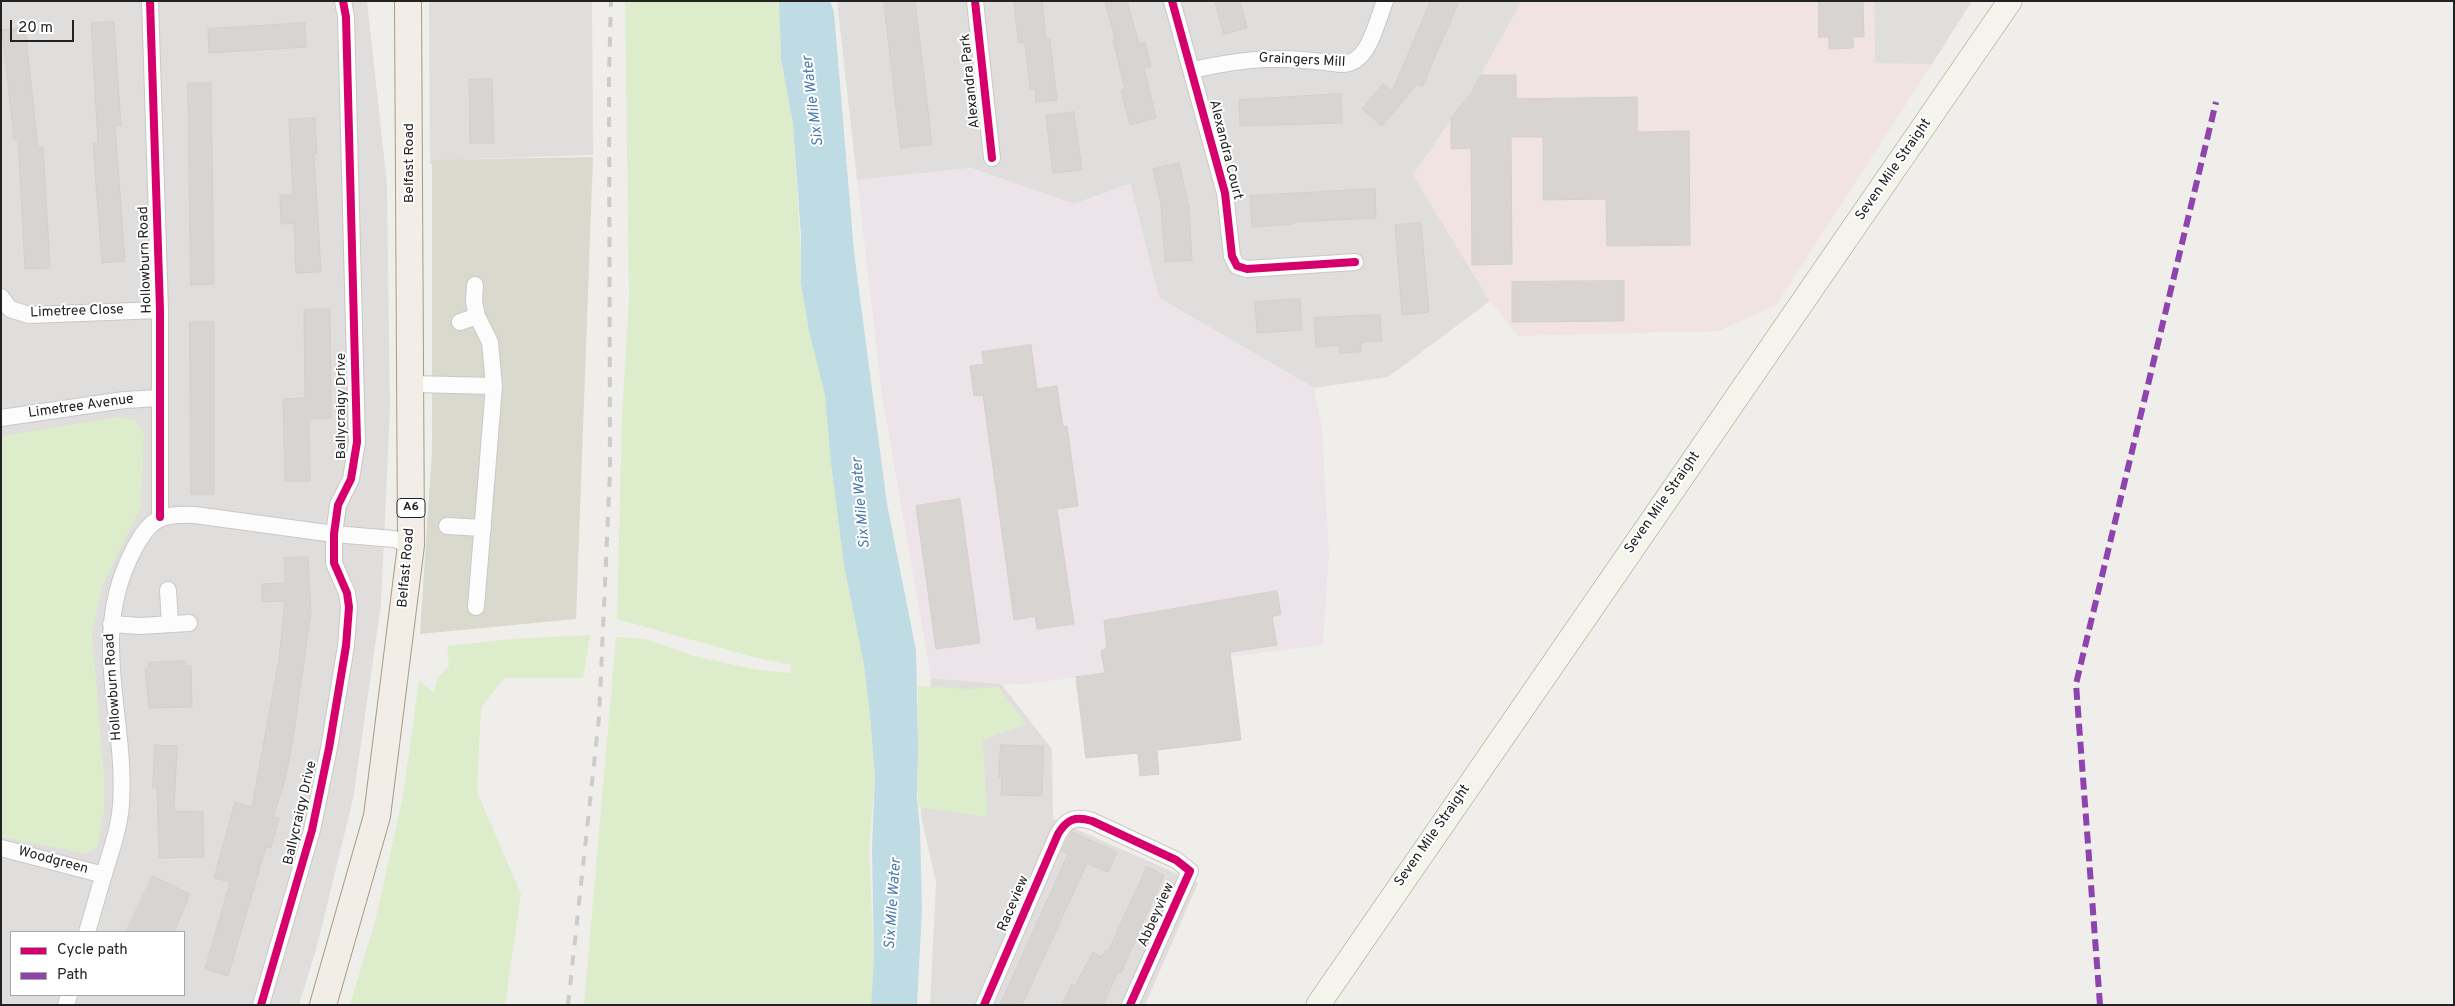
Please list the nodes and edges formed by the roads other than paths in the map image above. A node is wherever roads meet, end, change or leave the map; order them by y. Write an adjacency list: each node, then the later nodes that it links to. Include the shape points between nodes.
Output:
1 (150, 1): 13 (street, Hollowburn Road)
2 (343, 1): 23 (street, Ballycraigy Drive, via 346,16 357,442 354,467 338,505)
3 (408, 1): 16 (main road, Belfast Road / A6)
4 (975, 1): 9 (street, Alexandra Park)
5 (1172, 1): 8 (street)
6 (1385, 1): 8 (street, Graingers Mill, via 1365,52 1352,63 1268,58)
7 (2010, 1): 38 (main road, Seven Mile Straight)
8 (1192, 70): 10 (street, Alexandra Court, via 1225,193 1232,256 1236,264 1247,269)
9 (992, 158)
10 (1355, 262)
11 (475, 285): 14 (street, via 474,302)
12 (1, 297): 13 (street, Limetree Close, via 10,309 29,315)
13 (160, 310): 18 (street, Hollowburn Road)
14 (478, 316): 15 (street); 17 (street, via 490,342)
15 (460, 322)
16 (412, 384): 17 (street); 24 (main road, Belfast Road / A6)
17 (494, 386): 22 (street)
18 (160, 398): 19 (street, Limetree Avenue, via 124,400); 20 (street, Hollowburn Road)
19 (1, 418)
20 (160, 517): 23 (street, via 174,514 200,516); 28 (street, Hollowburn Road, via 142,534 129,560 115,599)
21 (447, 526): 22 (street)
22 (483, 528): 26 (street)
23 (334, 534): 24 (street, via 394,539); 34 (street, Ballycraigy Drive, via 336,572 348,600 346,646 312,830)
24 (411, 545): 35 (main road, Belfast Road / A6, via 377,816)
25 (168, 590): 29 (street)
26 (476, 607)
27 (189, 623): 29 (street)
28 (111, 624): 29 (street); 32 (street, Hollowburn Road, via 121,802 117,836)
29 (170, 624)
30 (1073, 818): 36 (street, Raceview, via 1058,834); 37 (street, Abbeyview, via 1092,821 1176,860 1190,871)
31 (1, 848): 32 (street, Woodgreen)
32 (104, 875): 33 (street, Hollowburn Road)
33 (87, 931)
34 (261, 1005)
35 (322, 1005)
36 (984, 1005)
37 (1130, 1005)
38 (1318, 1005)

